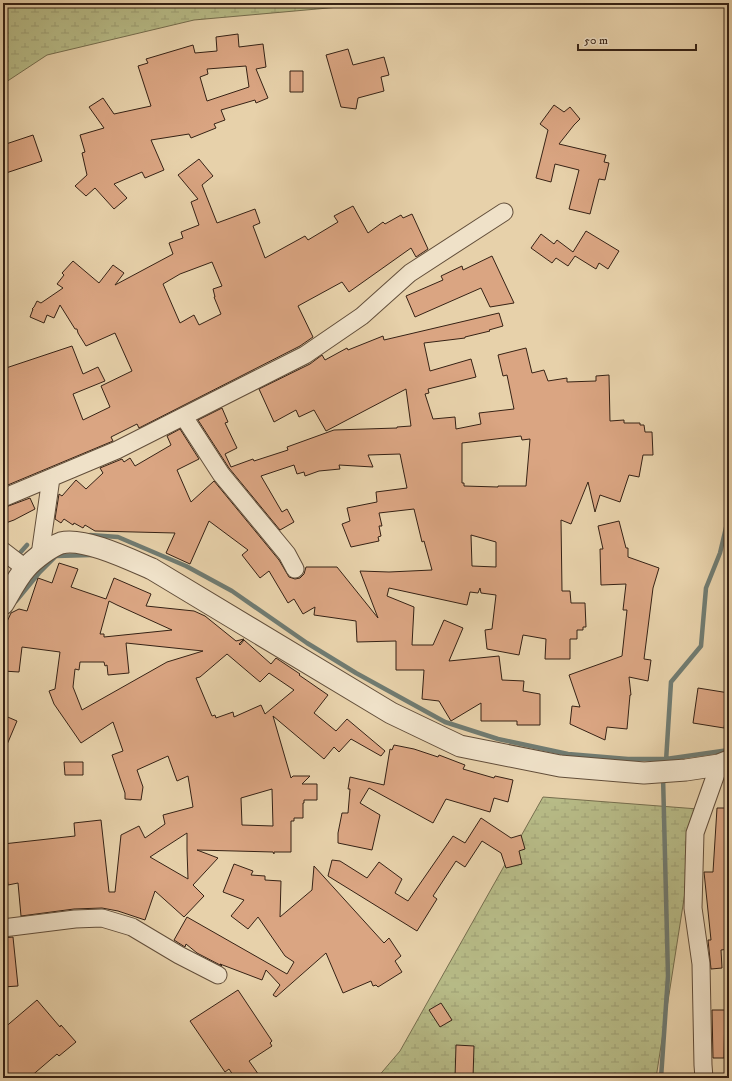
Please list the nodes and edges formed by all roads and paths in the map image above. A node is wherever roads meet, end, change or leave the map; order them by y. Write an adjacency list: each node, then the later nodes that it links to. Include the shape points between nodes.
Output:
1 (504, 212): 2 (street, via 410,273 362,316 305,355)
2 (184, 416): 3 (street, via 117,450); 7 (street, via 221,474 287,554)
3 (51, 478): 4 (street); 6 (street)
4 (3, 498)
5 (3, 552): 6 (street)
6 (33, 562): 8 (street); 9 (street, via 62,543 76,543 117,554 152,569 391,713 460,746 560,766 644,773 686,770)
7 (295, 569)
8 (3, 604)
9 (724, 763): 12 (street, via 718,771 695,834 693,908 701,964)
10 (3, 928): 11 (street, via 102,918 132,927)
11 (218, 975)
12 (704, 1078)

